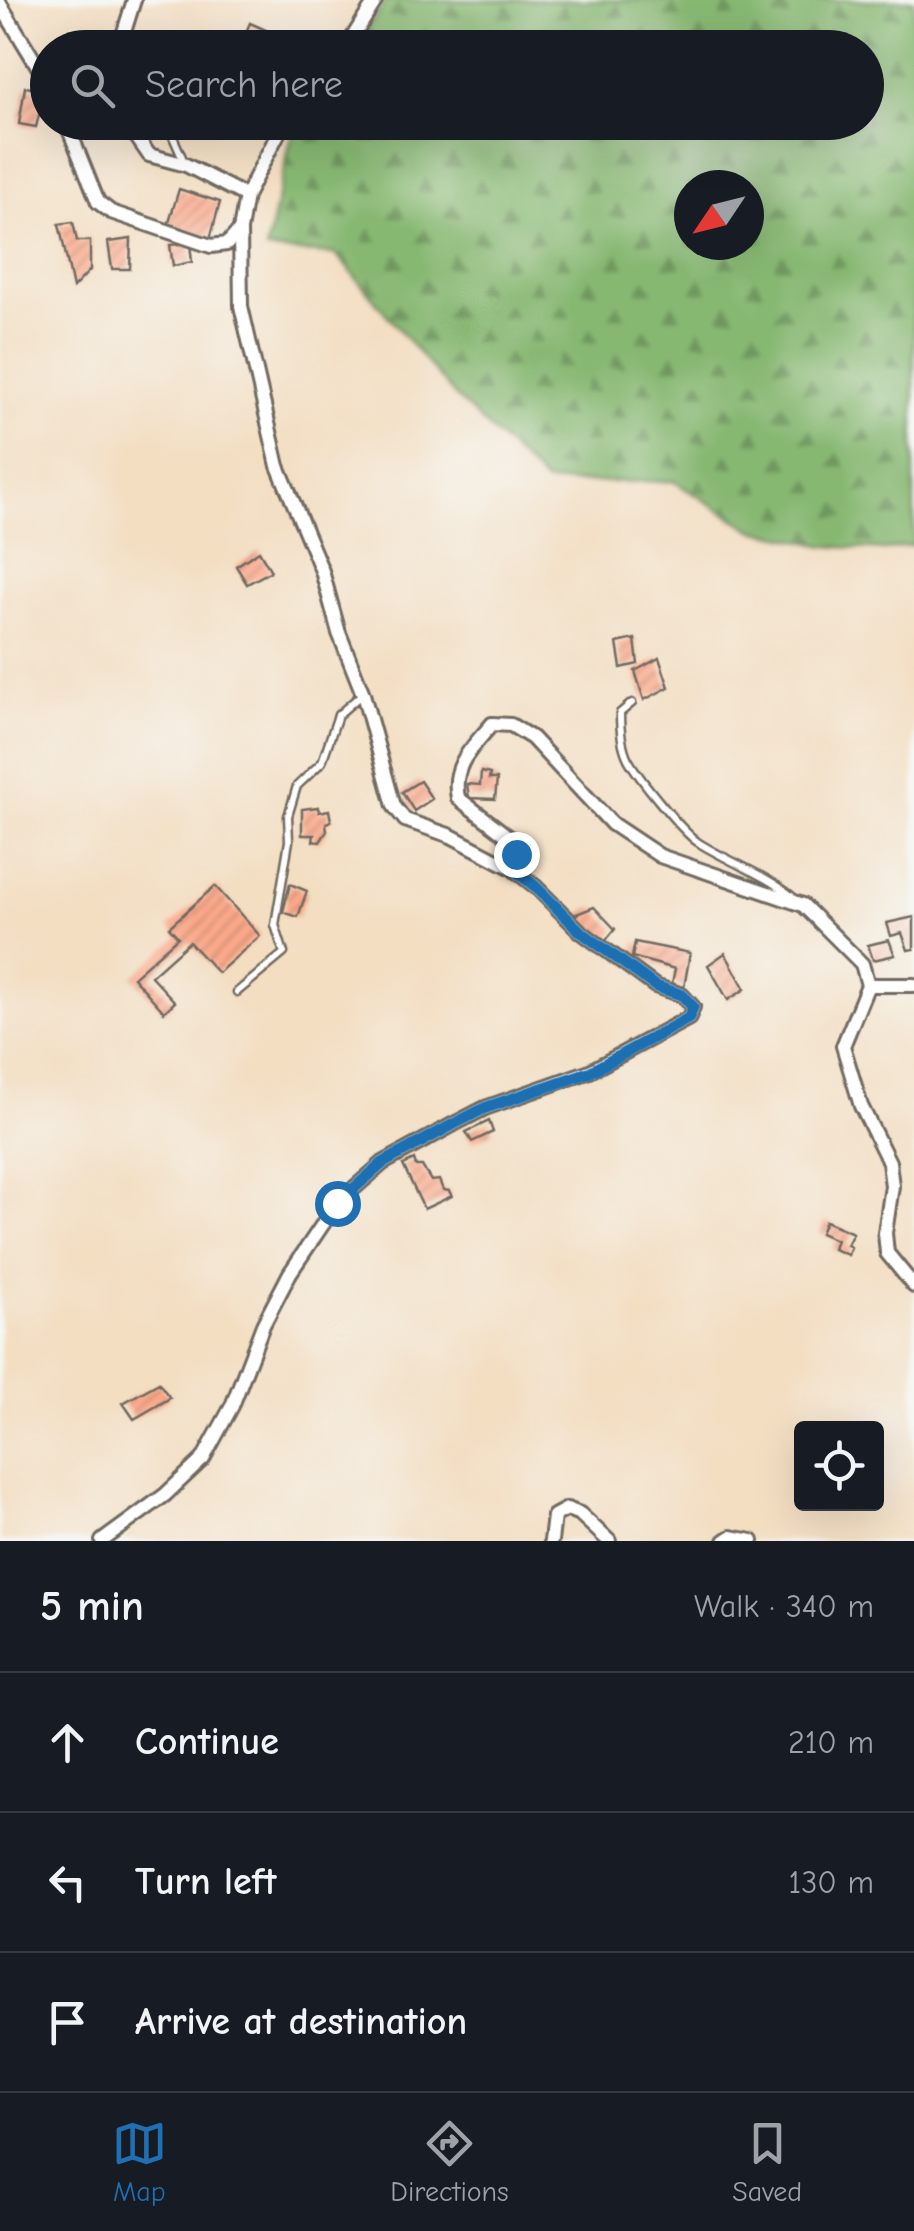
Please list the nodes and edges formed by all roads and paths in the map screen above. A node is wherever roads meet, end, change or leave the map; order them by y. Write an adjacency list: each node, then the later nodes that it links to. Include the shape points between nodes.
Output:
1 (134, 0): 4 (street)
2 (376, 0): 5 (street)
3 (0, 4): 6 (street)
4 (125, 30)
5 (357, 30)
6 (30, 53)
7 (73, 140): 13 (street, via 98,202 111,212 211,246 227,244)
8 (139, 140): 11 (street, via 149,155)
9 (175, 140): 11 (lane)
10 (275, 140): 12 (street)
11 (186, 165): 12 (street)
12 (246, 196): 13 (street)
13 (240, 230): 14 (street, via 241,306 278,466)
14 (363, 694): 16 (street, via 388,790 405,820); 20 (lane, via 338,714 322,762 297,786 275,925 284,953)
15 (632, 704): 17 (lane, via 620,713 621,734 645,782 696,841 771,879)
16 (512, 868): 17 (street, via 510,838 458,798 454,780 492,724 510,725 532,738 612,824 660,856); 22 (street, via 580,931 655,986 682,995 693,1007 689,1018 590,1072 454,1124 383,1163 337,1203 290,1273 203,1459)
17 (803, 905): 18 (street, via 862,964)
18 (868, 985): 19 (street); 21 (street, via 842,1046 860,1106 889,1162 887,1252)
19 (914, 985)
20 (238, 992)
21 (914, 1286)
22 (102, 1541)
23 (551, 1541): 24 (street, via 554,1516 567,1509)
24 (609, 1541)
25 (725, 1541): 26 (street)
26 (752, 1541)

